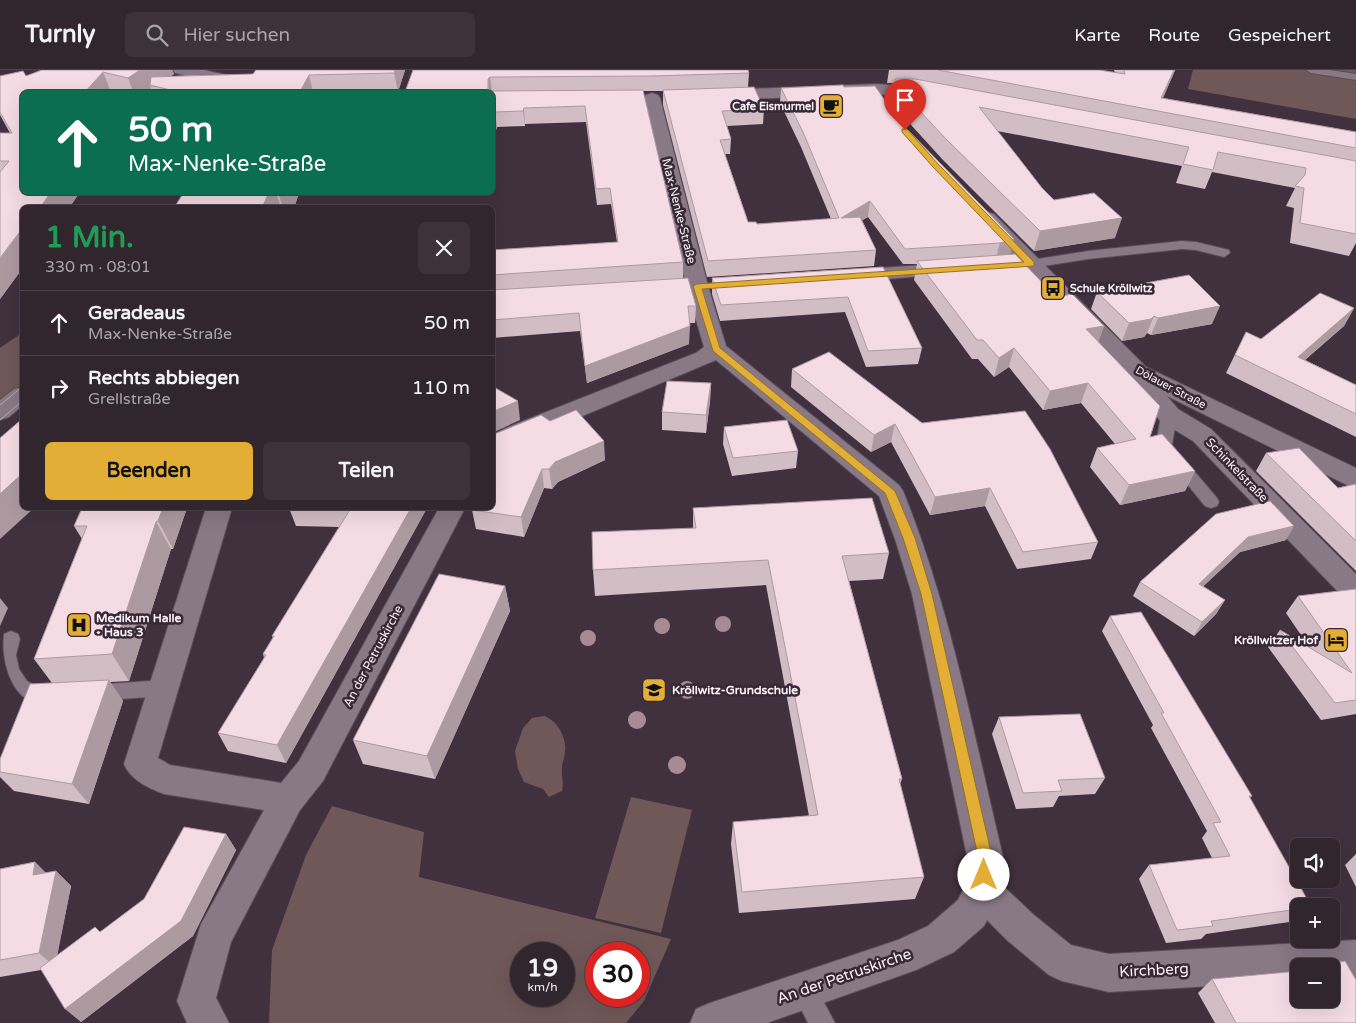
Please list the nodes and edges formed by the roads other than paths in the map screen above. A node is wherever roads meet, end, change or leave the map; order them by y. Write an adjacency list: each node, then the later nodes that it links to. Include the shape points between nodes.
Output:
1 (181, 70): 5 (street)
2 (862, 70): 6 (street)
3 (1311, 70): 4 (lane)
4 (1356, 77)
5 (255, 85)
6 (875, 89): 7 (street); 8 (street); 10 (street)
7 (700, 96)
8 (941, 96)
9 (652, 98): 17 (street, Max-Nenke-Straße, via 697,286)
10 (890, 110)
11 (976, 208): 13 (street, Dölauer Straße)
12 (1224, 253): 13 (lane, via 1182,245)
13 (1031, 264): 14 (street); 18 (street, Dölauer Straße)
14 (1002, 266)
15 (972, 268): 16 (street)
16 (835, 277)
17 (716, 349): 22 (street, via 704,358); 31 (street, An der Petruskirche, via 890,491 926,594 986,861)
18 (1138, 372): 21 (street, Schinkelstraße); 23 (street, Dölauer Straße)
19 (20, 396): 20 (street)
20 (0, 412)
21 (1169, 415): 24 (lane, via 1164,446); 27 (street, Schinkelstraße, via 1202,435)
22 (495, 444)
23 (1356, 479)
24 (1211, 502)
25 (218, 510): 29 (street)
26 (451, 510): 30 (street, An der Petruskirche, via 312,772)
27 (1356, 592)
28 (12, 639): 29 (lane, via 6,655 10,671 20,687 33,694 50,696)
29 (164, 688): 30 (street, via 140,764 164,779)
30 (288, 799): 34 (street, An der Petruskirche, via 214,937 196,1001)
31 (982, 890): 32 (street, Kirchberg, via 1062,962 1109,973); 33 (street, An der Petruskirche, via 971,913 940,939 903,957)
32 (1356, 958)
33 (804, 991): 35 (street, An der Petruskirche); 36 (lane)
34 (209, 1023)
35 (710, 1023)
36 (822, 1023)

